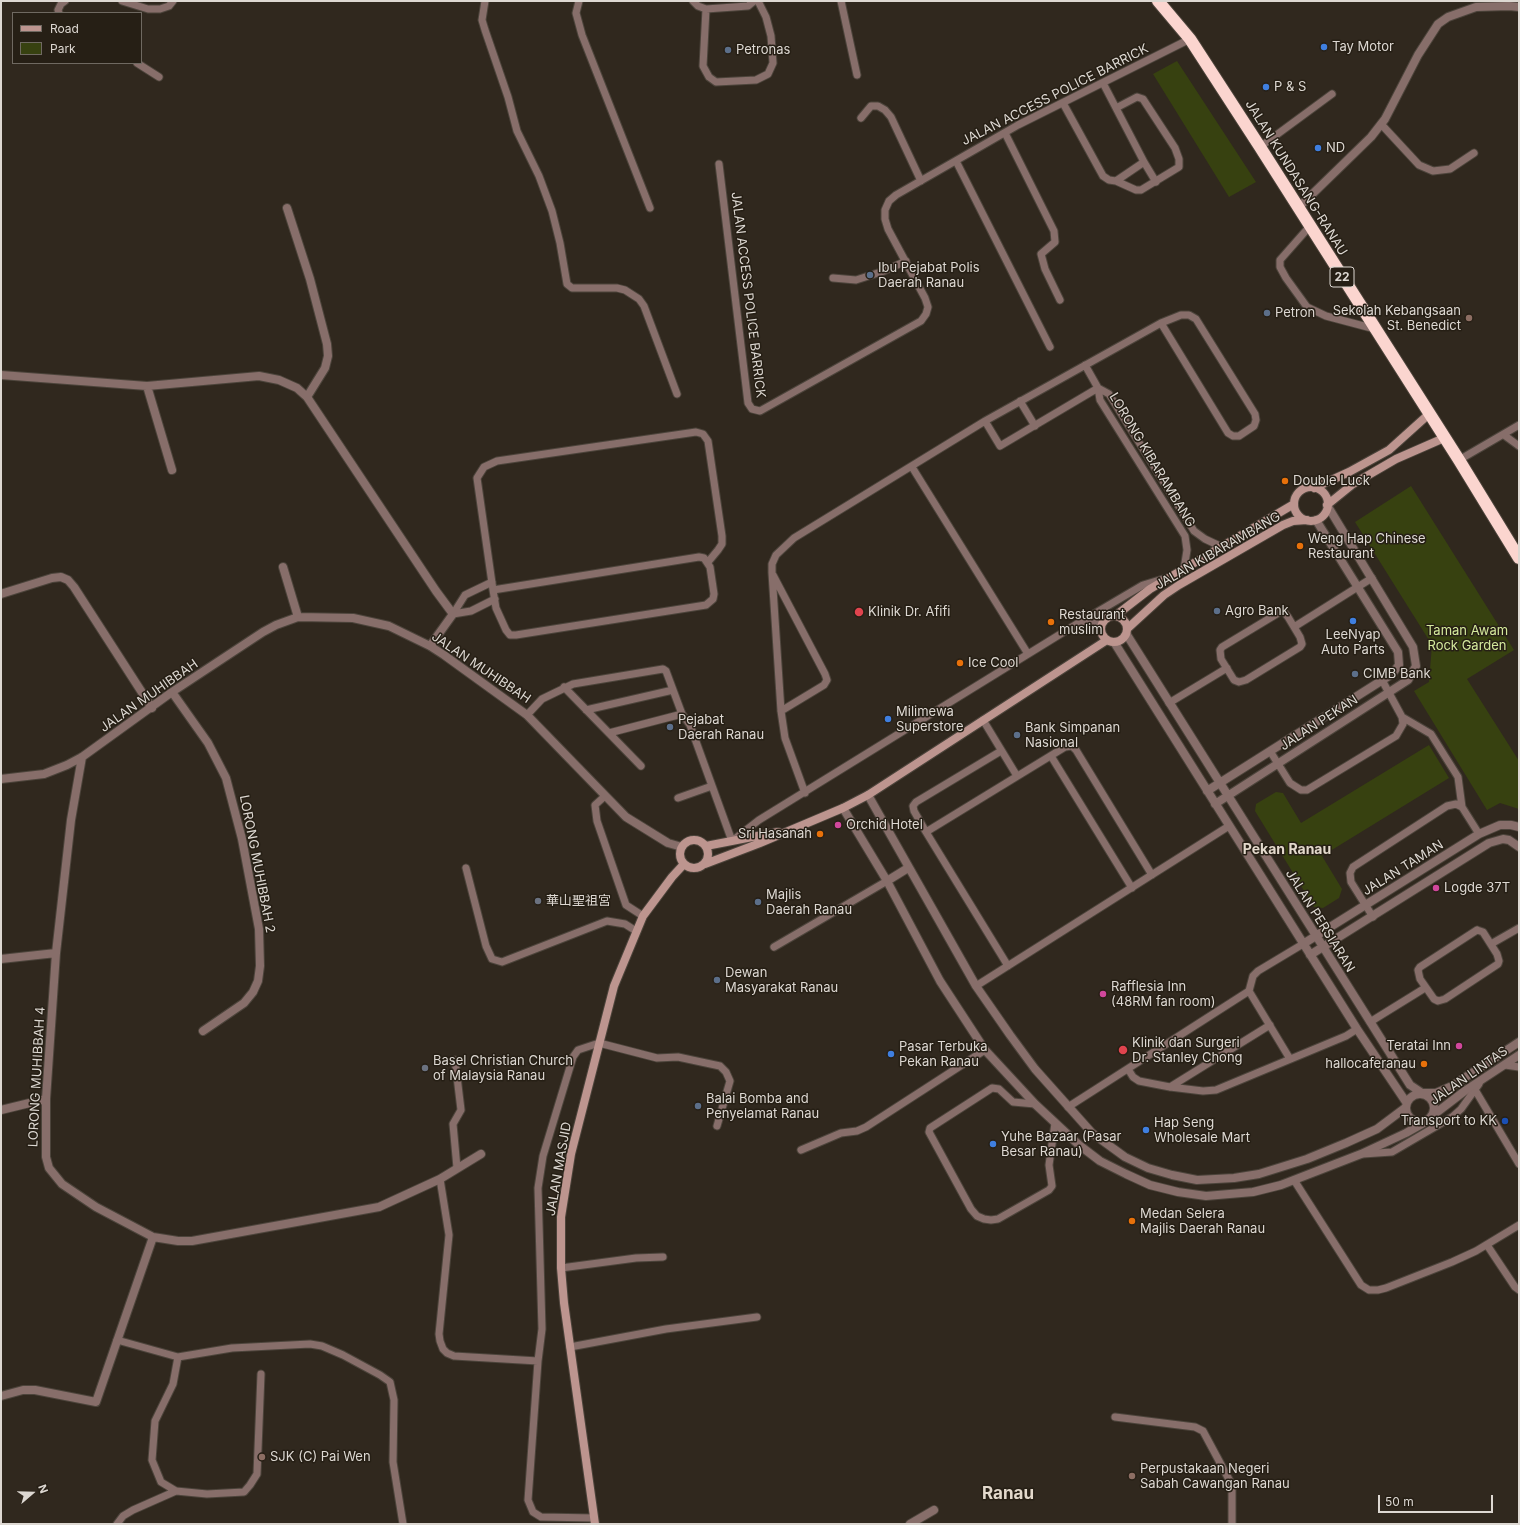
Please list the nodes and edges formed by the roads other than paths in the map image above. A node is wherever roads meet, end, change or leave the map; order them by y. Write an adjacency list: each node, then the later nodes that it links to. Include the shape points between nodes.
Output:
1 (65, 1): 13 (lane)
2 (122, 1): 3 (lane, via 148,9 160,9 169,6)
3 (173, 1)
4 (485, 1): 47 (lane, via 482,20 517,131 539,176 552,211 567,284 572,288 618,288 639,300 644,306)
5 (579, 1): 34 (lane, via 576,13 582,35)
6 (693, 1): 12 (lane)
7 (754, 1): 12 (lane, via 748,6)
8 (758, 1): 12 (lane, via 771,36 773,63 768,74 756,80 716,82 708,77 703,66)
9 (841, 1): 16 (lane)
10 (1158, 1): 14 (highway, JALAN KUNDASANG-RANAU / 22)
11 (1519, 7): 23 (street, via 1476,7 1448,17 1438,24 1421,48)
12 (706, 9)
13 (59, 12)
14 (1190, 39): 18 (lane, JALAN ACCESS POLICE BARRICK); 25 (highway, JALAN KUNDASANG-RANAU / 22)
15 (139, 64): 17 (lane)
16 (857, 75)
17 (159, 77)
18 (1103, 83): 20 (lane, JALAN ACCESS POLICE BARRICK); 21 (lane)
19 (1332, 94): 25 (lane)
20 (1063, 103): 24 (lane, JALAN ACCESS POLICE BARRICK); 31 (lane, via 1103,176)
21 (1116, 108): 28 (lane); 32 (lane, via 1137,96 1143,99 1175,148 1179,167)
22 (861, 118): 30 (lane, via 871,106 885,110 891,117)
23 (1381, 124): 26 (lane, via 1419,165 1433,171 1450,169); 35 (street, via 1371,137)
24 (1005, 132): 27 (lane, JALAN ACCESS POLICE BARRICK); 39 (lane, via 1054,231 1055,242 1041,254 1045,269)
25 (1260, 147): 35 (highway, JALAN KUNDASANG-RANAU / 22)
26 (1474, 153)
27 (956, 161): 30 (lane, JALAN ACCESS POLICE BARRICK); 42 (lane)
28 (1144, 162): 31 (lane); 32 (lane)
29 (720, 164): 37 (lane, JALAN ACCESS POLICE BARRICK, via 748,403 752,409 760,411 921,321 928,307)
30 (921, 181): 37 (lane, JALAN ACCESS POLICE BARRICK, via 896,195 885,210 888,229)
31 (1116, 181): 32 (lane, via 1136,190)
32 (1156, 182)
33 (287, 208): 48 (street, via 310,279 327,344 325,368)
34 (650, 208)
35 (1298, 208): 36 (highway, JALAN KUNDASANG-RANAU / 22)
36 (1310, 226): 41 (highway, JALAN KUNDASANG-RANAU / 22); 41 (lane, via 1280,260 1280,267 1286,278 1307,307 1326,316)
37 (906, 261): 38 (lane, via 856,280)
38 (833, 278)
39 (1060, 300)
40 (1161, 323): 40 (lane, via 1181,315 1189,315 1196,319 1255,414 1254,426 1239,436 1233,436 1228,432); 43 (lane)
41 (1375, 329): 50 (highway, JALAN KUNDASANG-RANAU / 22)
42 (1050, 347)
43 (1085, 365): 46 (lane, LORONG KIBARAMBANG); 49 (lane)
44 (1, 375): 45 (street)
45 (147, 386): 48 (street, via 259,376 297,388); 59 (street)
46 (1098, 388): 53 (lane); 65 (lane, LORONG KIBARAMBANG, via 1109,394 1194,531); 69 (lane, LORONG KIBARAMBANG, via 1100,400 1185,536 1187,550)
47 (677, 394)
48 (307, 397): 77 (street)
49 (1020, 401): 51 (lane); 53 (lane)
50 (1429, 414): 55 (highway, JALAN KUNDASANG-RANAU / 22); 60 (street, via 1389,450)
51 (985, 421): 53 (lane, via 1000,446); 58 (lane)
52 (1519, 425): 54 (lane)
53 (1035, 426)
54 (1504, 435): 56 (lane); 57 (lane)
55 (1444, 438): 57 (highway, JALAN KUNDASANG-RANAU / 22); 62 (street, via 1396,459 1353,484)
56 (1519, 446)
57 (1459, 460): 66 (highway, JALAN KUNDASANG-RANAU / 22)
58 (912, 467): 70 (lane, via 794,538 776,555); 86 (lane)
59 (172, 470)
60 (1314, 488): 61 (street, via 1304,488 1300,491); 62 (street, via 1324,494)
61 (1294, 504): 63 (street, via 1298,514); 65 (street, JALAN KIBARAMBANG)
62 (1327, 505): 64 (street, via 1324,514); 72 (street, JALAN PEKAN)
63 (1307, 520): 64 (street); 83 (street, JALAN KIBARAMBANG, via 1283,524 1179,585 1164,595)
64 (1316, 520): 74 (street, JALAN PEKAN)
65 (1222, 547): 69 (street, JALAN KIBARAMBANG)
66 (1519, 558)
67 (708, 562): 73 (lane, via 699,557); 73 (lane, via 722,544 722,536 708,441 703,434 696,432 497,461 484,466 476,478); 76 (lane, via 714,594 713,599 706,604 510,635 496,608)
68 (283, 567): 79 (street)
69 (1184, 569): 71 (street, JALAN KIBARAMBANG)
70 (772, 573): 96 (lane); 96 (lane, via 827,680 824,686)
71 (1169, 578): 78 (street, JALAN KIBARAMBANG); 81 (lane, via 1143,585)
72 (1372, 578): 74 (lane); 92 (street, JALAN PEKAN, via 1413,647 1416,657 1416,666 1408,680)
73 (493, 586): 76 (lane); 77 (lane, via 465,596)
74 (1358, 587): 82 (lane); 88 (street, JALAN PEKAN, via 1398,652 1399,665)
75 (1, 594): 94 (street, via 52,578 68,580)
76 (495, 599): 77 (lane, via 471,611)
77 (453, 614): 85 (street)
78 (1115, 616): 80 (street); 83 (street, via 1122,618)
79 (298, 617): 85 (street, JALAN MUHIBBAH, via 333,616 372,621); 91 (street, JALAN MUHIBBAH, via 263,632)
80 (1104, 621): 81 (lane); 84 (street, via 1101,625 1102,634)
81 (1080, 622): 86 (lane)
82 (1294, 627): 87 (lane, via 1302,640 1297,650 1242,682 1234,680); 87 (lane, via 1286,614 1280,612 1224,644 1220,654)
83 (1127, 631): 84 (street, via 1121,640); 93 (street, JALAN PERSIARAN)
84 (1111, 641): 100 (street); 112 (street, JALAN PERSIARAN)
85 (430, 646): 97 (street, JALAN MUHIBBAH)
86 (1028, 654): 113 (lane)
87 (1227, 668): 93 (lane)
88 (1382, 680): 92 (lane); 103 (street, JALAN PEKAN)
89 (564, 687): 90 (lane, via 663,669); 95 (lane); 97 (lane, via 542,699)
90 (673, 690): 95 (lane); 98 (lane)
91 (172, 692): 94 (street, JALAN MUHIBBAH); 157 (street, LORONG MUHIBBAH 2, via 208,743 226,778 242,839 259,928 260,966 253,992 244,1003)
92 (1389, 692): 99 (lane); 106 (street, JALAN PEKAN)
93 (1169, 703): 110 (street, JALAN PERSIARAN)
94 (152, 708): 105 (street, JALAN MUHIBBAH)
95 (586, 710): 101 (lane)
96 (781, 711): 113 (lane, via 785,738)
97 (527, 714): 115 (street, JALAN MUHIBBAH)
98 (682, 714): 101 (lane); 111 (lane, via 690,725)
99 (1402, 716): 106 (lane, via 1403,724 1396,736 1312,788 1295,788); 120 (lane, via 1431,734 1458,777)
100 (983, 720): 102 (lane); 114 (street)
101 (609, 733): 107 (lane)
102 (1001, 751): 108 (lane); 124 (lane, via 916,802 913,806 914,811)
103 (1270, 751): 106 (lane); 110 (street, JALAN PEKAN)
104 (1051, 756): 108 (lane); 134 (lane, via 1065,747 1072,746 1076,750); 136 (lane)
105 (82, 757): 109 (street, JALAN MUHIBBAH, via 44,774); 147 (street, LORONG MUHIBBAH 4, via 71,820)
106 (1278, 764): 116 (street, JALAN PEKAN)
107 (642, 766)
108 (1017, 776): 124 (lane)
109 (1, 779)
110 (1219, 782): 112 (street, JALAN PEKAN); 116 (street, JALAN PERSIARAN)
111 (712, 786): 117 (lane); 126 (lane)
112 (1207, 791): 118 (street, JALAN PERSIARAN)
113 (805, 793): 126 (lane, via 759,820)
114 (868, 795): 119 (street); 133 (street)
115 (606, 796): 128 (street, JALAN MUHIBBAH, via 626,817 668,843); 138 (lane, via 595,805 597,821 626,905)
116 (1228, 796): 118 (street, JALAN PEKAN); 142 (street, JALAN PERSIARAN)
117 (678, 798)
118 (1215, 804): 121 (street, JALAN PERSIARAN)
119 (844, 808): 123 (street); 135 (street)
120 (1462, 808): 125 (lane); 137 (lane, via 1456,804 1447,806 1353,867 1350,873 1351,882)
121 (1229, 826): 134 (lane); 143 (street, JALAN PERSIARAN)
122 (1519, 827): 125 (street, JALAN TAMAN, via 1500,825)
123 (795, 828): 126 (street); 131 (street)
124 (926, 832): 150 (lane)
125 (1479, 834): 137 (street, JALAN TAMAN)
126 (732, 842): 127 (street)
127 (706, 846): 128 (street, via 694,840); 131 (street, via 709,855)
128 (682, 847): 130 (street, via 680,856)
129 (1519, 847): 139 (street, JALAN TAMAN, via 1509,840 1502,839 1489,843)
130 (684, 864): 131 (street, via 697,868); 138 (street, JALAN MASJID)
131 (705, 864)
132 (466, 868): 141 (lane, via 486,946 492,959 502,962 606,921 625,924)
133 (908, 868): 135 (street); 151 (street)
134 (1152, 875): 136 (lane)
135 (887, 881): 145 (lane); 160 (street, via 940,981)
136 (1132, 888): 150 (lane)
137 (1366, 905): 139 (lane); 142 (street, JALAN TAMAN)
138 (643, 916): 141 (street, JALAN MASJID)
139 (1373, 917): 146 (street, JALAN TAMAN)
140 (1519, 928): 144 (lane)
141 (636, 931): 159 (street, JALAN MASJID, via 614,986)
142 (1316, 936): 143 (street, JALAN TAMAN); 146 (street, JALAN PERSIARAN)
143 (1303, 944): 148 (street, JALAN PERSIARAN); 153 (lane, via 1258,971 1253,976)
144 (1491, 944): 152 (lane, via 1499,957 1495,967 1442,1001 1434,999); 152 (lane, via 1483,932 1477,930 1422,964 1418,975)
145 (774, 947)
146 (1323, 948): 148 (street, JALAN TAMAN); 154 (street, JALAN PERSIARAN)
147 (56, 953): 149 (street); 171 (street, LORONG MUHIBBAH 4)
148 (1310, 955): 156 (street, JALAN PERSIARAN)
149 (1, 959)
150 (1008, 966): 151 (lane)
151 (976, 986): 174 (street, via 1035,1069)
152 (1425, 988): 154 (lane)
153 (1249, 991): 155 (lane); 166 (lane)
154 (1370, 1022): 170 (street, JALAN PERSIARAN, via 1410,1086)
155 (1270, 1025): 162 (lane); 168 (lane)
156 (1357, 1029): 162 (lane); 173 (street, JALAN PERSIARAN)
157 (203, 1031)
158 (1519, 1042): 170 (street, JALAN LINTAS, via 1452,1086 1436,1093)
159 (599, 1043): 178 (lane, via 657,1058 678,1057 720,1066 730,1081); 190 (street, JALAN MASJID, via 571,1154 561,1217); 196 (lane, via 578,1050 573,1057 543,1156 538,1188 542,1314)
160 (985, 1050): 172 (street); 179 (lane, via 866,1127 840,1133)
161 (1519, 1055): 164 (street, JALAN LINTAS)
162 (1290, 1059): 168 (lane, via 1216,1090)
163 (455, 1060): 183 (lane, via 461,1110 453,1124)
164 (1504, 1065): 165 (lane); 167 (street, JALAN LINTAS)
165 (1519, 1067)
166 (1128, 1069): 168 (lane, via 1138,1081); 174 (lane)
167 (1483, 1079): 169 (lane); 176 (street, JALAN LINTAS)
168 (1170, 1087)
169 (1474, 1088): 181 (lane, via 1452,1117 1392,1152); 182 (lane)
170 (1422, 1093): 173 (street, via 1412,1095); 176 (street, via 1433,1102 1434,1112)
171 (46, 1099): 175 (street); 187 (street, LORONG MUHIBBAH 4, via 46,1157 55,1176 62,1184 96,1207)
172 (1035, 1104): 177 (street); 177 (lane, via 1013,1102 999,1089 992,1088 930,1128 929,1132 977,1216 984,1220 998,1218 1049,1190 1052,1186 1049,1165)
173 (1406, 1105): 174 (street, via 1377,1129 1307,1159 1258,1174 1197,1180 1148,1168 1125,1157 1092,1133); 176 (street, via 1411,1120 1420,1122)
174 (1068, 1108)
175 (1, 1110)
176 (1430, 1118): 181 (street, JALAN LINTAS, via 1406,1133)
177 (1054, 1123): 185 (street, JALAN LINTAS, via 1100,1161 1150,1185 1178,1192 1206,1196 1229,1195 1274,1187)
178 (717, 1126)
179 (801, 1150)
180 (482, 1154): 183 (street, LORONG MUHIBBAH 4)
181 (1361, 1154): 185 (street, JALAN LINTAS)
182 (1519, 1164)
183 (457, 1168): 184 (street, LORONG MUHIBBAH 4)
184 (440, 1179): 187 (street, LORONG MUHIBBAH 4, via 379,1207 204,1240 178,1241); 196 (lane, via 449,1235 439,1334 443,1349 454,1356)
185 (1294, 1180): 188 (lane, via 1361,1286 1369,1290 1386,1288)
186 (1519, 1225): 188 (lane)
187 (153, 1237): 193 (street)
188 (1487, 1245): 191 (lane, via 1514,1287)
189 (663, 1257): 190 (lane)
190 (561, 1268): 194 (street, JALAN MASJID)
191 (1519, 1290)
192 (757, 1317): 194 (lane, via 666,1329)
193 (117, 1340): 195 (lane); 198 (street, via 96,1402 35,1390 23,1390)
194 (570, 1347): 202 (street, JALAN MASJID)
195 (178, 1356): 200 (lane, via 173,1384 155,1421 152,1460 162,1482); 204 (lane, via 232,1348 310,1344 343,1355 390,1382 394,1400 393,1462)
196 (538, 1361): 202 (lane, via 528,1500 530,1507 541,1517)
197 (261, 1374): 200 (lane, via 257,1474 250,1485 244,1492 207,1494)
198 (1, 1396)
199 (1115, 1417): 206 (lane, via 1195,1427 1203,1431 1232,1484)
200 (176, 1491): 203 (lane, via 133,1510 123,1516)
201 (934, 1510): 205 (street)
202 (594, 1521)
203 (117, 1524)
204 (403, 1524)
205 (910, 1524)
206 (1232, 1524)

